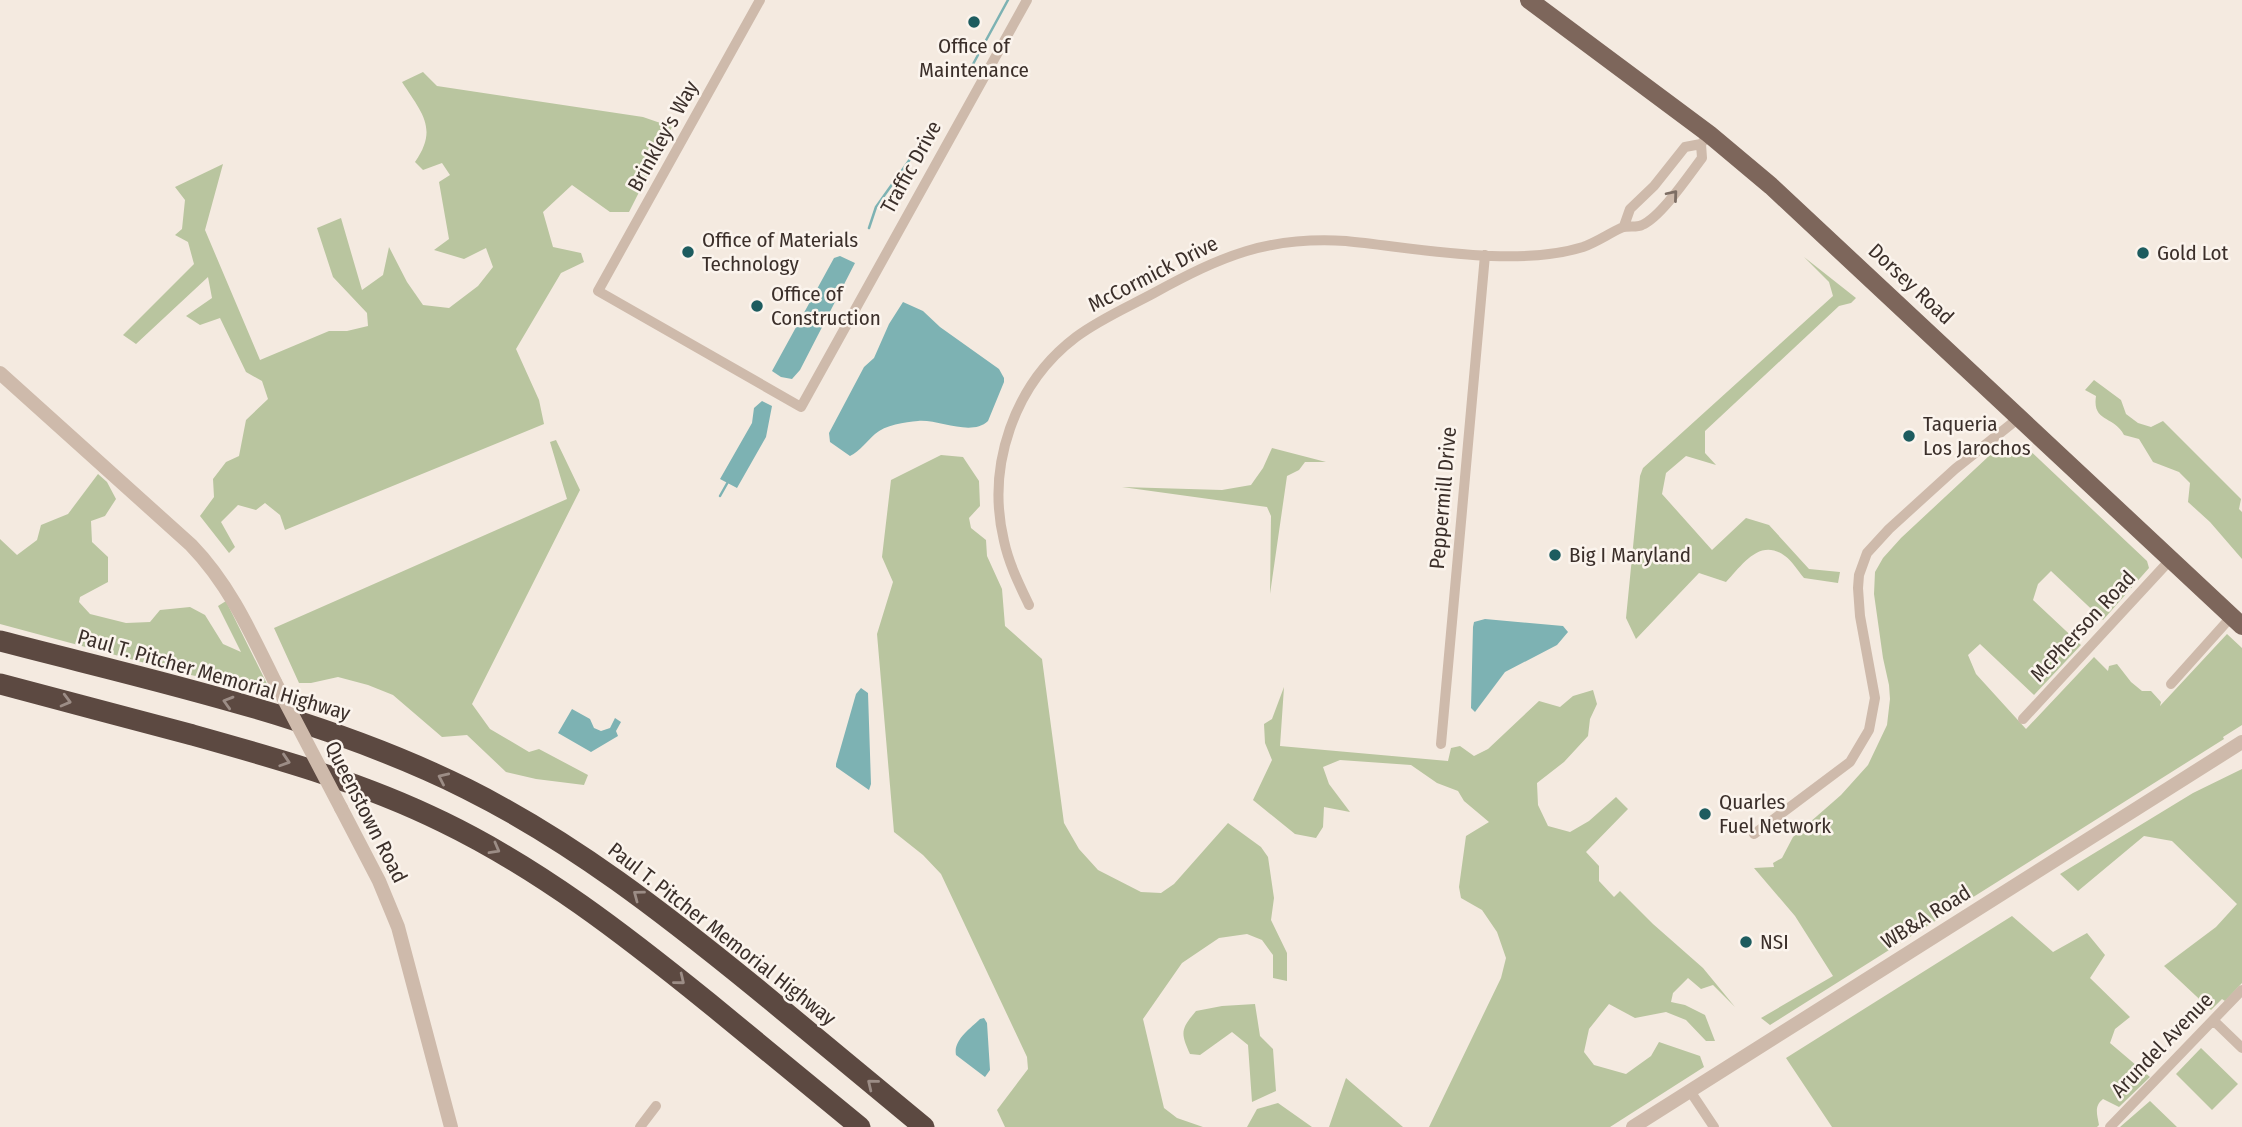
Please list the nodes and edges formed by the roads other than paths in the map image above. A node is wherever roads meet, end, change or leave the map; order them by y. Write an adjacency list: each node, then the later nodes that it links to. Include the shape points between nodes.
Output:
1 (760, 0): 7 (street, Brinkley's Way)
2 (1027, 0): 7 (street, Traffic Drive, via 801,407)
3 (1529, 0): 4 (main road, Dorsey Road)
4 (1705, 139): 5 (street, McCormick Drive, via 1685,147 1630,209); 5 (street, McCormick Drive, one-way to 4, via 1641,226 1661,209 1702,158); 9 (main road, Dorsey Road, via 1810,221)
5 (1624, 226): 6 (street, McCormick Drive, via 1597,242 1562,253)
6 (1485, 255): 11 (street, McCormick Drive, via 1321,239 1280,243 1208,264 1074,338 1032,383 1013,417 1003,452 1001,524 1008,556); 18 (street, Peppermill Drive)
7 (598, 291)
8 (0, 373): 25 (street, Queenstown Road, bridge, via 178,533 228,591 379,881 398,927)
9 (2020, 418): 10 (main road, Dorsey Road); 19 (street, via 1955,469 1867,553 1858,589 1875,698 1869,730 1850,762)
10 (2171, 559): 12 (main road, Dorsey Road); 16 (street, McPherson Road)
11 (1029, 605)
12 (2237, 621): 15 (street)
13 (0, 640): 28 (highway, Paul T. Pitcher Memorial Highway, one-way to 13, via 685,930 567,845 498,806 406,761 348,739)
14 (0, 684): 27 (highway, one-way to 27, via 267,755 381,794 443,821 520,864 600,918)
15 (2171, 684)
16 (2023, 719)
17 (2242, 742): 23 (street, WB&A Road)
18 (1441, 744)
19 (1754, 834)
20 (2242, 990): 21 (street, Arundel Avenue)
21 (2213, 1020): 22 (street); 31 (street, Arundel Avenue)
22 (2242, 1048)
23 (1690, 1091): 29 (street, WB&A Road); 30 (street)
24 (656, 1105): 26 (street)
25 (451, 1127)
26 (640, 1127)
27 (860, 1127)
28 (925, 1127)
29 (1633, 1127)
30 (1714, 1127)
31 (2110, 1127)

